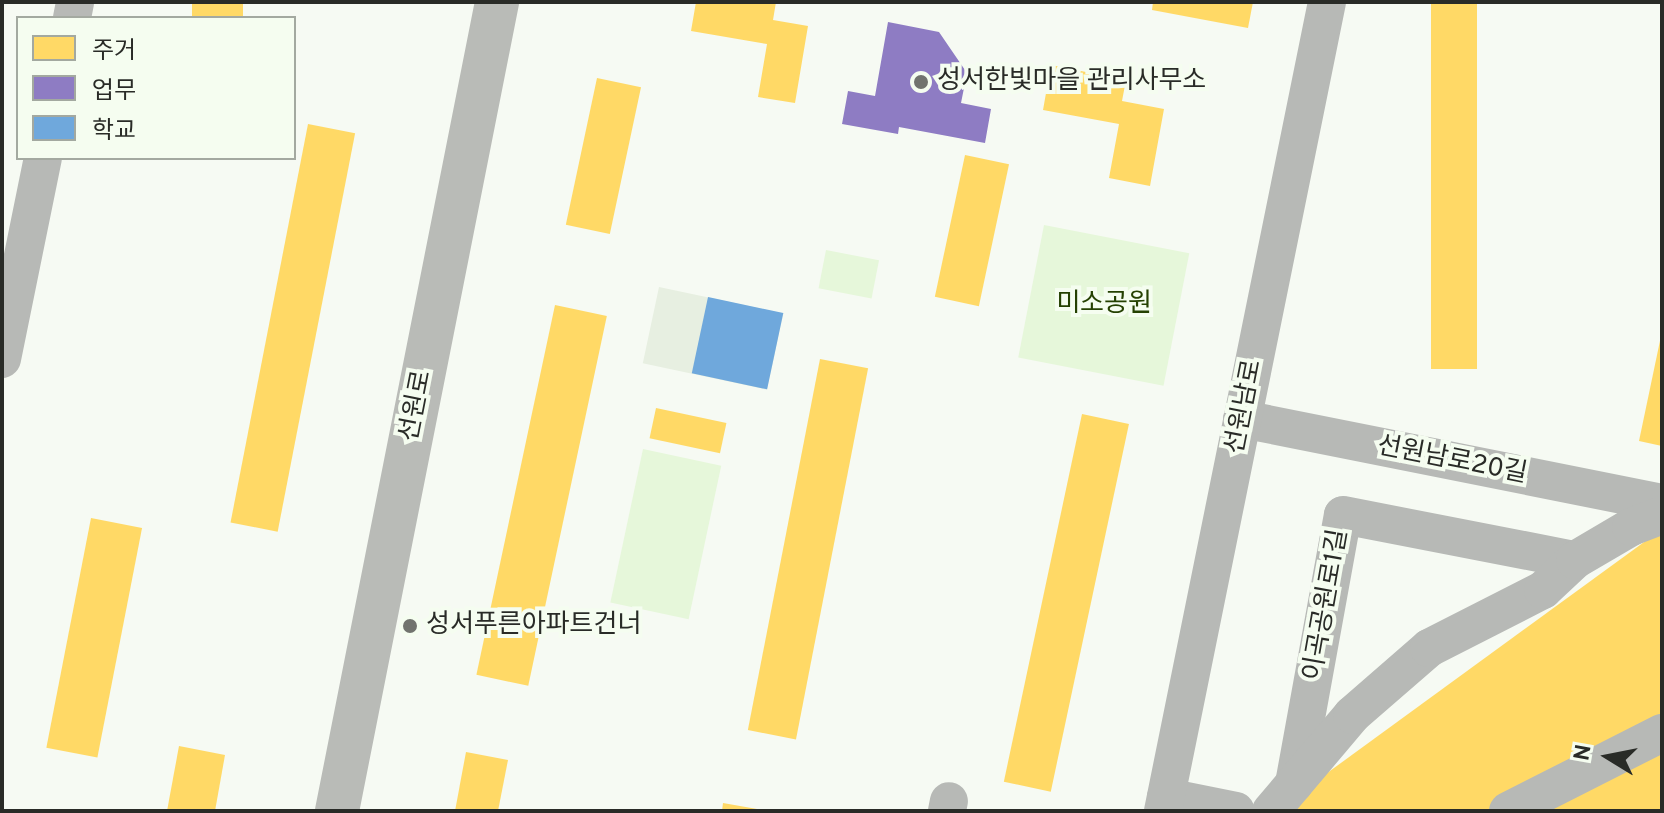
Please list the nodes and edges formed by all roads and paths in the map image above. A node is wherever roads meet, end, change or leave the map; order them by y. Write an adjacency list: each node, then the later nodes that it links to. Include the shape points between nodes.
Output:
1 (497, 2): 12 (main road, 선원로)
2 (1327, 2): 5 (street, 선원남로)
3 (43, 160): 4 (street)
4 (2, 359)
5 (1242, 419): 6 (street, 선원남로20길); 11 (street, 선원남로)
6 (1662, 503)
7 (1662, 515): 8 (street, 이곡공원로1길)
8 (1575, 560): 10 (street, 이곡공원로1길, via 1543,590 1429,648 1352,715); 10 (street, 이곡공원로1길, via 1343,515)
9 (1662, 733): 14 (street)
10 (1282, 798)
11 (1164, 804): 13 (street)
12 (337, 811)
13 (1236, 811)
14 (1508, 811)

